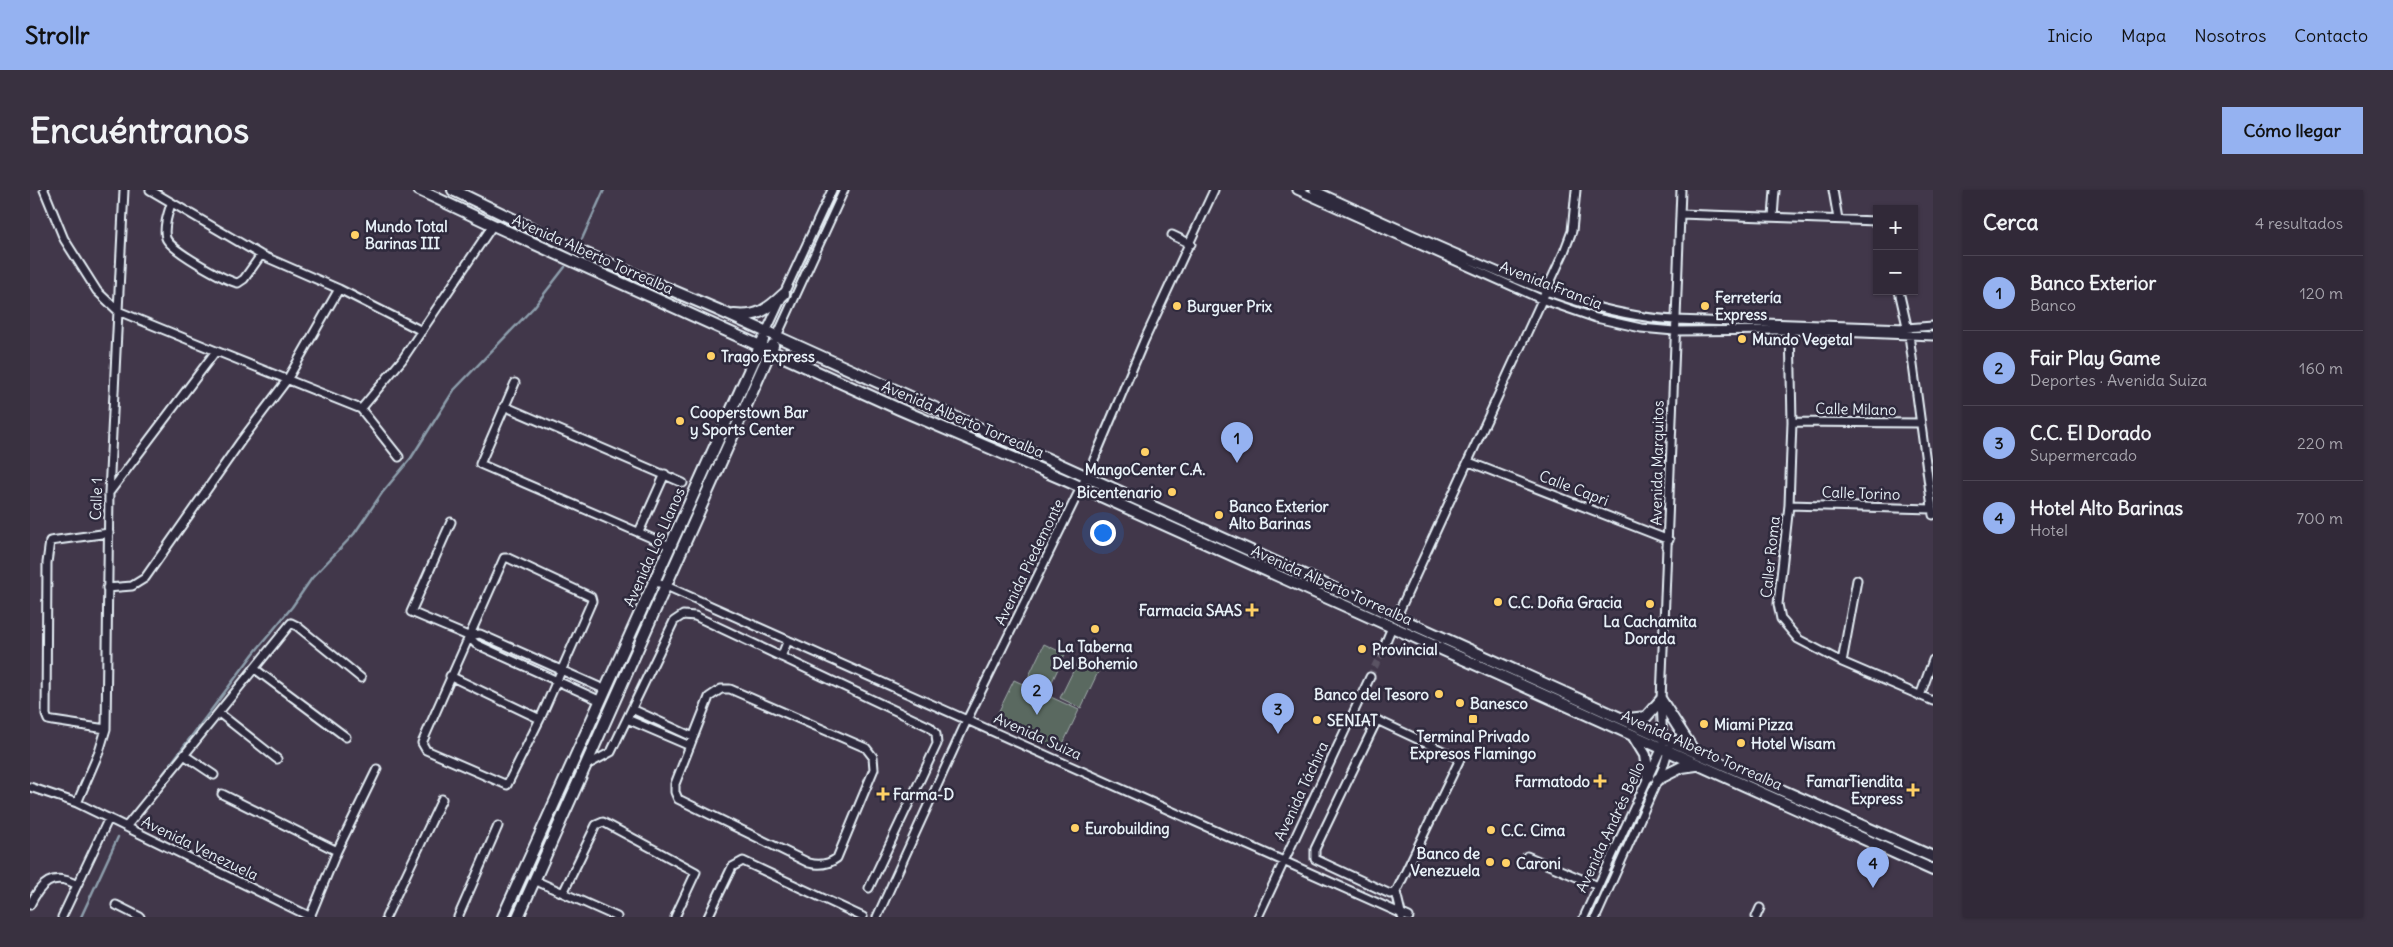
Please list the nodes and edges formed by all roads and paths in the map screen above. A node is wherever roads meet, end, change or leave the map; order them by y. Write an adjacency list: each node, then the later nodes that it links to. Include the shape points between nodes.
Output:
1 (44, 190): 28 (street, via 64,239 97,291)
2 (124, 190): 28 (street, Calle 1)
3 (150, 190): 15 (street)
4 (419, 190): 20 (main road, Avenida Alberto Torrealba)
5 (453, 190): 29 (main road, Avenida Alberto Torrealba, via 576,250)
6 (832, 190): 25 (street, Avenida Los Llanos)
7 (844, 190): 37 (street, Avenida Los Llanos)
8 (1214, 190): 22 (street, Avenida Piedemonte)
9 (1297, 190): 26 (street, Avenida Francia)
10 (1314, 190): 26 (street, Avenida Francia)
11 (1576, 190): 26 (street, via 1572,231)
12 (1681, 190): 16 (street, Avenida Marquitos)
13 (1775, 190): 17 (street)
14 (1833, 190): 18 (street)
15 (171, 204): 23 (street); 23 (street, via 165,231 167,240 198,264 238,283)
16 (1680, 214): 17 (street); 30 (street, Avenida Marquitos)
17 (1774, 217): 18 (street)
18 (1838, 219): 19 (street)
19 (1873, 221)
20 (493, 225): 33 (street); 39 (main road, Avenida Alberto Torrealba)
21 (1172, 235): 22 (street)
22 (1191, 244): 51 (street, Avenida Piedemonte, via 1144,341)
23 (261, 255): 24 (street)
24 (339, 289): 33 (street); 42 (street)
25 (784, 294): 29 (main road, via 756,315); 35 (street, Avenida Los Llanos)
26 (1542, 295): 30 (street, Avenida Francia, via 1646,319); 34 (street, Avenida Francia, via 1596,318); 49 (street)
27 (1901, 295): 36 (street)
28 (118, 311): 41 (street); 54 (street, Calle 1)
29 (727, 314): 35 (main road, Avenida Alberto Torrealba)
30 (1675, 320): 32 (street, Avenida Francia); 34 (street, Avenida Marquitos)
31 (1933, 326): 36 (street, Avenida Francia)
32 (1790, 327): 34 (street, Avenida Francia); 36 (street, Avenida Francia); 46 (street, Caller Roma)
33 (422, 331): 45 (street)
34 (1674, 331): 60 (street, Avenida Marquitos)
35 (766, 332): 37 (main road, Avenida Alberto Torrealba); 39 (main road, Avenida Los Llanos)
36 (1907, 332): 38 (street, Avenida Francia); 47 (street)
37 (777, 336): 40 (main road, Avenida Los Llanos); 51 (main road, Avenida Alberto Torrealba)
38 (1933, 336)
39 (761, 345): 40 (main road, Avenida Alberto Torrealba); 61 (main road, Avenida Los Llanos)
40 (771, 350): 53 (main road, Avenida Alberto Torrealba); 64 (main road, Avenida Los Llanos)
41 (216, 351): 42 (street); 54 (street)
42 (288, 380): 45 (street); 65 (street, via 145,578 132,586)
43 (515, 383): 44 (street)
44 (504, 406): 50 (street); 58 (street, via 480,464)
45 (361, 409): 48 (street)
46 (1792, 422): 47 (street, Calle Milano); 55 (street, Caller Roma)
47 (1920, 423): 56 (street)
48 (399, 457)
49 (1468, 462): 60 (street, Calle Capri); 66 (street)
50 (665, 474): 52 (street); 58 (street)
51 (1086, 476): 53 (street, Avenida Piedemonte); 66 (main road, Avenida Alberto Torrealba)
52 (683, 483)
53 (1080, 488): 67 (main road, Avenida Alberto Torrealba); 90 (street, Avenida Piedemonte)
54 (109, 493): 59 (street, Calle 1)
55 (1790, 505): 56 (street, Calle Torino); 73 (street, Caller Roma, via 1778,604 1782,619 1798,639)
56 (1933, 512)
57 (451, 522): 68 (street, via 411,612)
58 (639, 532): 61 (street)
59 (108, 533): 65 (street, Calle 1); 91 (street, via 50,540 47,582 48,720)
60 (1669, 540): 82 (street, Avenida Marquitos)
61 (670, 546): 63 (main road, Avenida Los Llanos)
62 (1857, 580): 73 (street)
63 (655, 581): 64 (street, Avenida Suiza); 80 (main road, Avenida Los Llanos)
64 (665, 586): 69 (street, Avenida Suiza); 101 (main road, Avenida Los Llanos)
65 (107, 588): 91 (street, Calle 1)
66 (1397, 616): 87 (main road, Avenida Alberto Torrealba)
67 (1392, 627): 70 (street); 92 (main road, Avenida Alberto Torrealba)
68 (468, 636): 75 (street, via 480,634); 75 (street, via 504,558 508,558 591,597 592,602); 76 (street); 79 (street, via 476,644)
69 (788, 640): 71 (street); 90 (street, Avenida Suiza)
70 (1382, 651)
71 (781, 657): 85 (street, via 695,616 683,615 674,621); 121 (street, via 930,727 936,734 937,744)
72 (1933, 660): 81 (street)
73 (1842, 662): 81 (street, Caller Roma)
74 (255, 669): 78 (street, via 291,623); 86 (street); 95 (street)
75 (562, 670): 79 (street); 80 (street)
76 (450, 676): 88 (street); 88 (street, via 422,743 426,750 507,785)
77 (1370, 677): 116 (street, Avenida Táchira)
78 (361, 678)
79 (558, 681): 83 (street); 88 (street)
80 (606, 690): 83 (main road, Avenida Los Llanos)
81 (1920, 696): 84 (street, Caller Roma)
82 (1662, 700): 87 (main road, via 1646,717 1636,720); 94 (street, Avenida Marquitos); 98 (main road)
83 (601, 701): 134 (main road, Avenida Los Llanos)
84 (1933, 701)
85 (632, 709): 89 (street); 93 (street)
86 (219, 713): 99 (street); 100 (street)
87 (1623, 718): 94 (main road, Avenida Alberto Torrealba)
88 (540, 719)
89 (627, 719): 96 (street); 101 (street, via 610,752)
90 (967, 720): 116 (street, Avenida Suiza); 139 (street, Avenida Piedemonte)
91 (106, 729): 109 (street, Calle 1, via 100,752)
92 (1633, 736): 97 (main road, Avenida Alberto Torrealba); 105 (main road, via 1645,755)
93 (693, 737): 96 (street); 96 (street, via 709,697 716,691 727,689 866,748 873,757 874,769 837,858 822,865 809,863 680,802 675,784)
94 (1665, 737): 97 (street, Avenida Andrés Bello); 98 (main road, Avenida Alberto Torrealba)
95 (346, 738)
96 (690, 746)
97 (1665, 750): 102 (main road, Avenida Alberto Torrealba); 105 (street, Avenida Andrés Bello)
98 (1693, 751): 115 (main road, Avenida Alberto Torrealba)
99 (184, 755): 104 (street); 112 (street)
100 (277, 759)
101 (585, 766): 118 (main road, Avenida Los Llanos)
102 (1700, 766): 105 (main road, via 1692,764); 117 (main road, Avenida Alberto Torrealba)
103 (377, 769): 113 (street)
104 (214, 776)
105 (1653, 778): 120 (street, Avenida Andrés Bello); 142 (street, Avenida Andrés Bello)
106 (30, 786): 109 (street, Avenida Venezuela)
107 (222, 794): 113 (street)
108 (442, 799): 132 (street)
109 (77, 803): 110 (street, Avenida Venezuela)
110 (109, 818): 112 (street, Avenida Venezuela); 119 (street)
111 (498, 826): 133 (street)
112 (126, 827): 131 (street, Avenida Venezuela)
113 (337, 851): 131 (street)
114 (1527, 856): 120 (street)
115 (1933, 857)
116 (1282, 862): 128 (street, Avenida Suiza); 140 (street, Avenida Táchira)
117 (1933, 870)
118 (534, 880): 123 (street); 135 (main road, Avenida Los Llanos)
119 (78, 885): 124 (street, via 63,880 49,881 37,890); 129 (street)
120 (1598, 886): 141 (street, Avenida Andrés Bello)
121 (869, 888)
122 (1396, 892): 122 (street, via 1460,759 1377,720 1315,849 1315,860 1390,894); 128 (street)
123 (563, 893): 136 (street); 137 (street, via 596,825 603,822 696,872)
124 (30, 905)
125 (116, 905): 130 (street)
126 (1760, 908): 143 (street)
127 (860, 916): 138 (street, via 743,861 732,867)
128 (1405, 916)
129 (62, 917)
130 (140, 917)
131 (310, 917)
132 (386, 917)
133 (458, 917)
134 (503, 917)
135 (518, 917)
136 (617, 917)
137 (675, 917)
138 (708, 917)
139 (877, 917)
140 (1258, 917)
141 (1584, 917)
142 (1596, 917)
143 (1756, 917)

